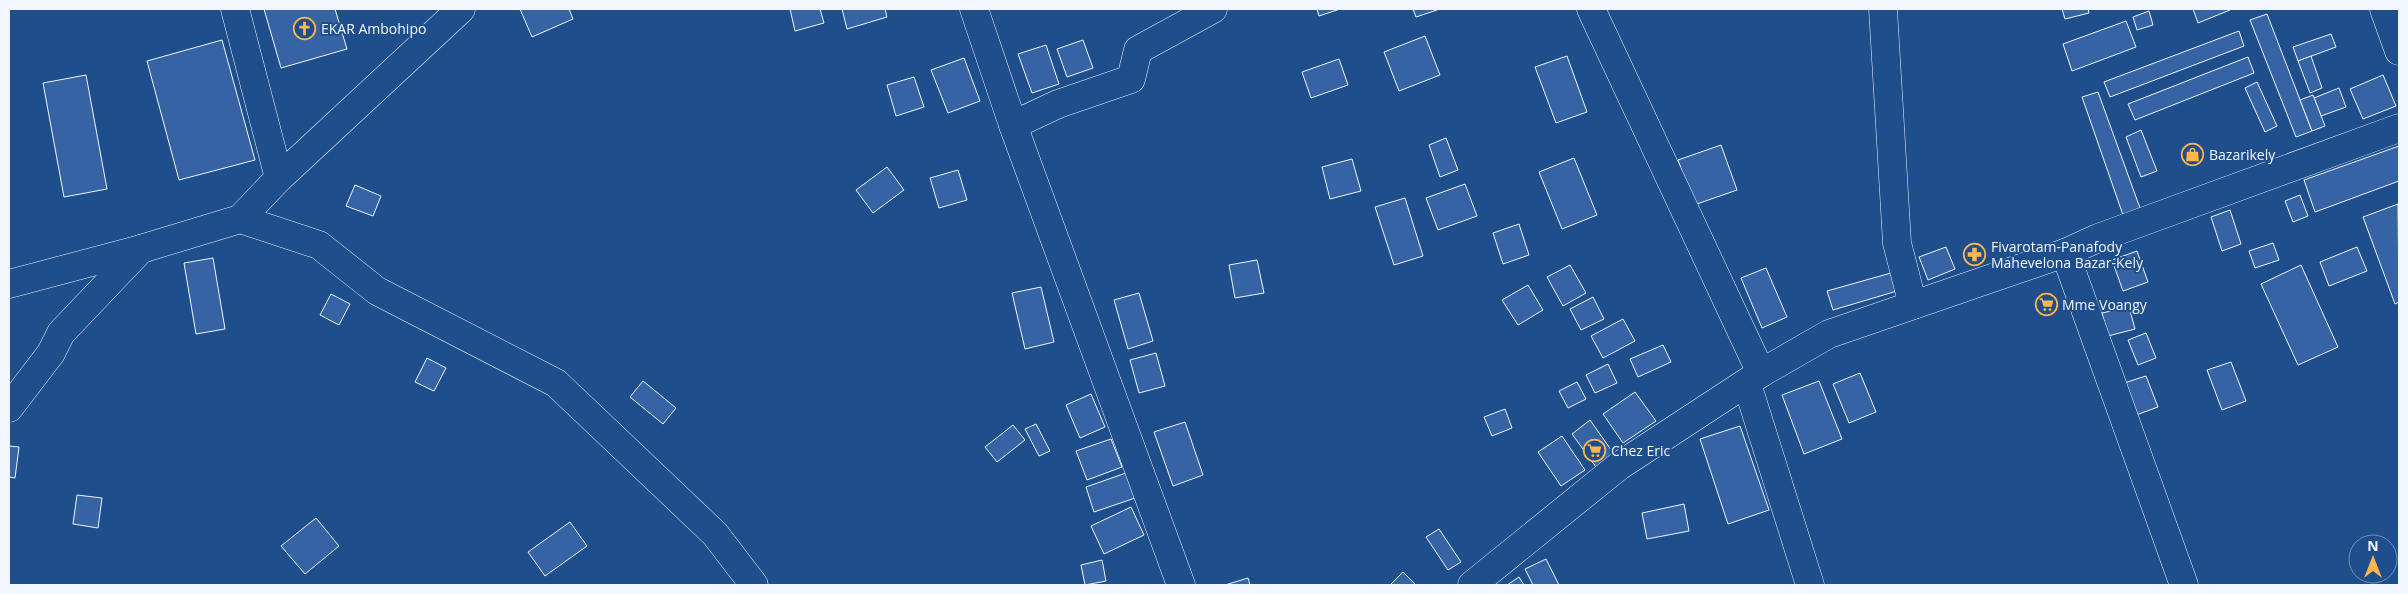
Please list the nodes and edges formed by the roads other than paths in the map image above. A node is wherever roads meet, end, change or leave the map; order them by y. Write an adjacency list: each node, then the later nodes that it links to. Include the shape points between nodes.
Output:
1 (235, 9): 11 (street)
2 (461, 9): 11 (street)
3 (974, 9): 9 (street)
4 (1213, 9): 9 (street, via 1138,50 1131,79 1058,104)
5 (1591, 9): 17 (street)
6 (1884, 9): 16 (street, via 1897,242)
7 (2384, 9): 8 (street)
8 (2399, 51)
9 (1013, 125): 20 (street)
10 (2399, 128): 14 (street)
11 (279, 178): 12 (street)
12 (240, 219): 13 (street); 19 (street, via 319,245 377,291 556,383 715,534)
13 (141, 249): 15 (street); 18 (street, via 61,333 51,353)
14 (2065, 253): 16 (street); 23 (street)
15 (9, 284)
16 (1913, 305): 17 (street, via 1829,334)
17 (1754, 378): 21 (street, via 1619,466); 22 (street)
18 (9, 408)
19 (754, 585)
20 (1182, 585)
21 (1472, 585)
22 (1810, 585)
23 (2184, 585)

